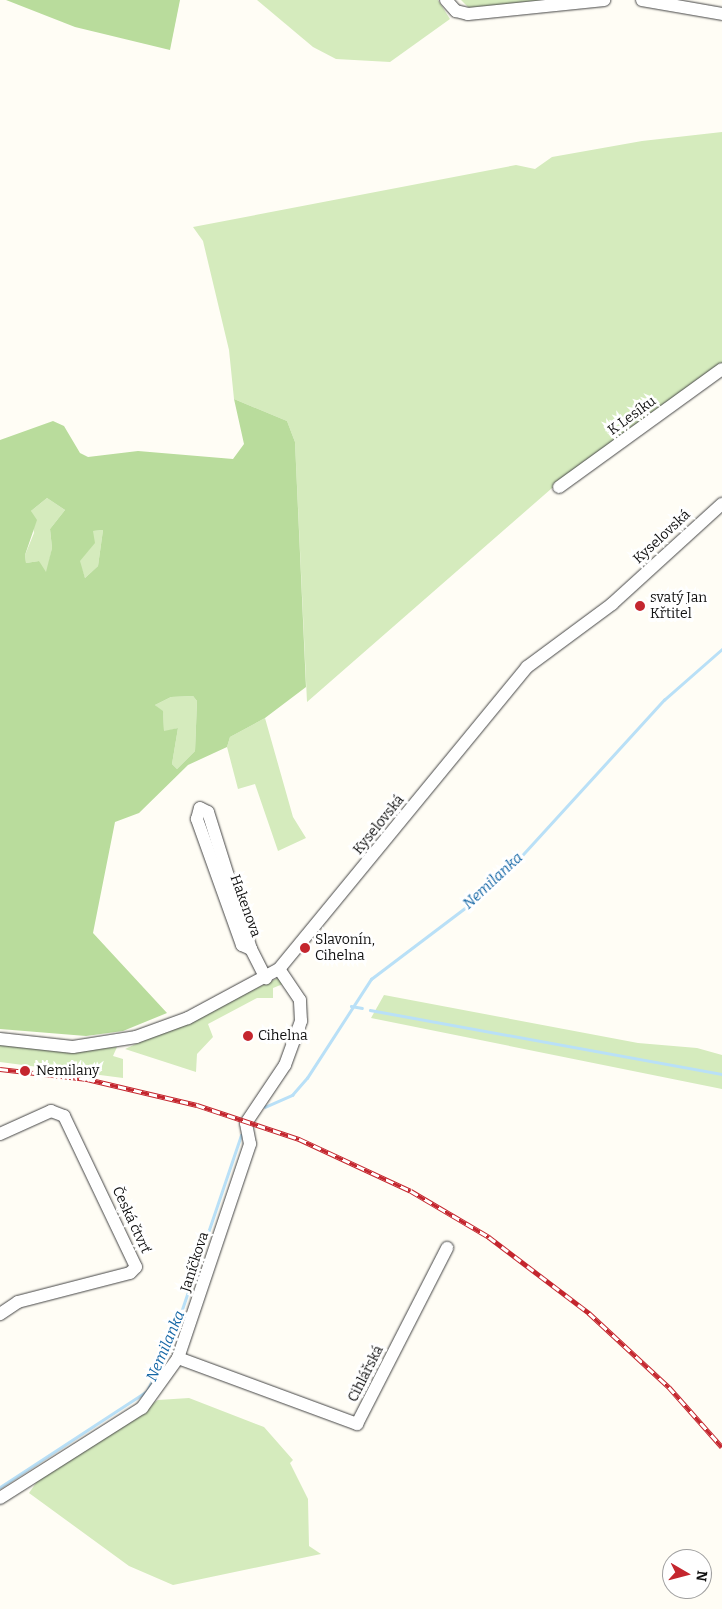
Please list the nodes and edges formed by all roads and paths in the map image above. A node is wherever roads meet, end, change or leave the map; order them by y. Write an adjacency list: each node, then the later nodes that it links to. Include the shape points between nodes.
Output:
1 (446, 0): 2 (street, via 456,11 468,14)
2 (604, 0)
3 (642, 0): 4 (street)
4 (722, 14)
5 (722, 369): 6 (street, K Lesíku)
6 (559, 487)
7 (722, 504): 9 (street, Kyselovská, via 612,604 527,666)
8 (251, 949): 8 (street, Hakenova, via 242,945 198,819 200,808 208,812); 10 (street)
9 (279, 969): 10 (street, Kyselovská); 15 (street, Janíčkova, via 300,1000 301,1021 285,1065 246,1123 250,1144)
10 (266, 978): 11 (street, Kyselovská, via 182,1021 128,1038 73,1047)
11 (0, 1039)
12 (0, 1134): 14 (street, Česká čtvrť, via 52,1112 64,1116 136,1267 130,1273 18,1302)
13 (447, 1248): 15 (street, Cihlářská, via 358,1424)
14 (0, 1314)
15 (178, 1358): 16 (street, Janíčkova, via 142,1408)
16 (0, 1498)

